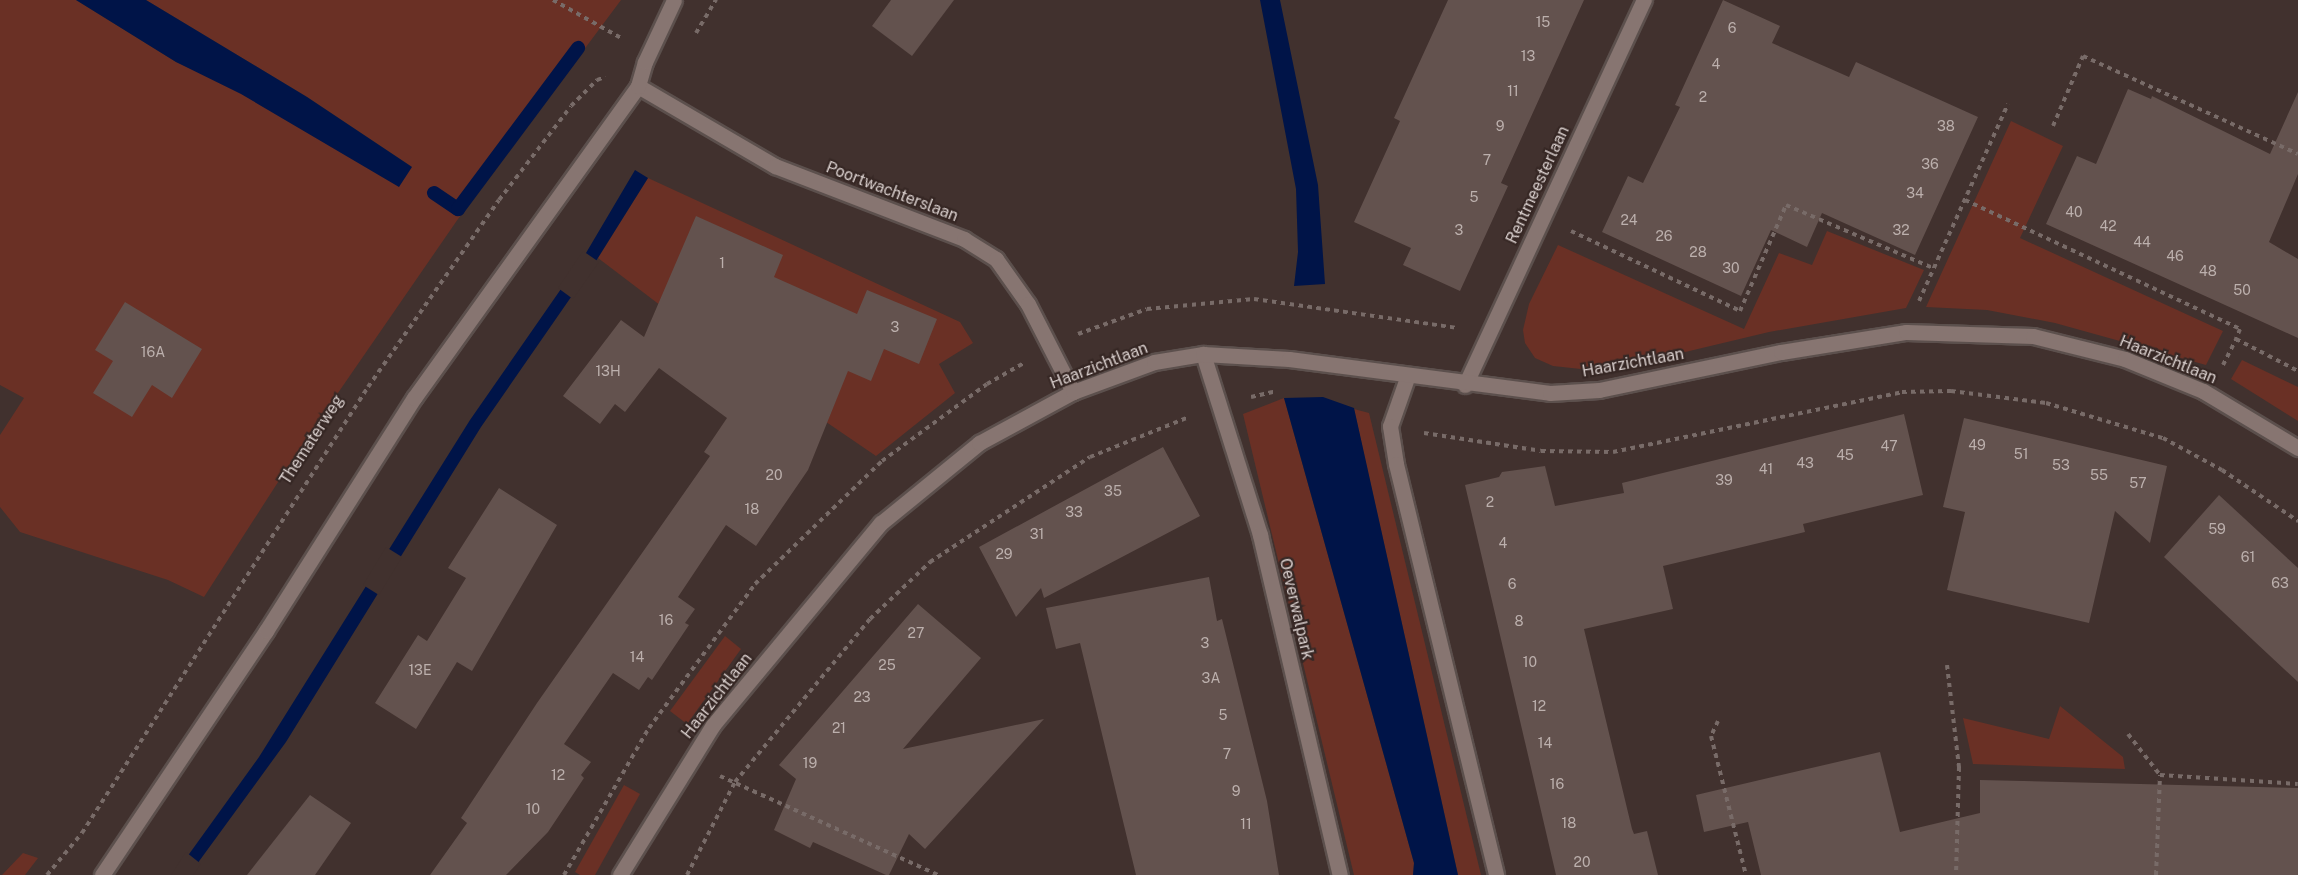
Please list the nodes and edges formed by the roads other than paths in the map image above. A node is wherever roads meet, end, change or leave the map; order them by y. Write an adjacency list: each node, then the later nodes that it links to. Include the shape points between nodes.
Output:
1 (674, 0): 3 (street, via 646,59)
2 (1644, 0): 6 (street, Rentmeesterlaan)
3 (638, 86): 7 (street, Poortwachterslaan, via 775,166 964,239 996,259 1028,304); 9 (street, via 414,398 267,631)
4 (1203, 354): 5 (street, Haarzichtlaan, via 1289,359); 7 (street, Haarzichtlaan, via 1154,362); 11 (street, Oeverwalpark, via 1260,535)
5 (1408, 375): 6 (street, Haarzichtlaan); 12 (street, via 1390,426)
6 (1465, 385): 8 (street, Haarzichtlaan, via 1550,393 1599,390 1781,352 1906,332 2033,336 2125,359 2209,395)
7 (1073, 392): 10 (street, Haarzichtlaan, via 979,443 881,523 713,725)
8 (2298, 448)
9 (102, 875)
10 (620, 875)
11 (1340, 875)
12 (1496, 875)

